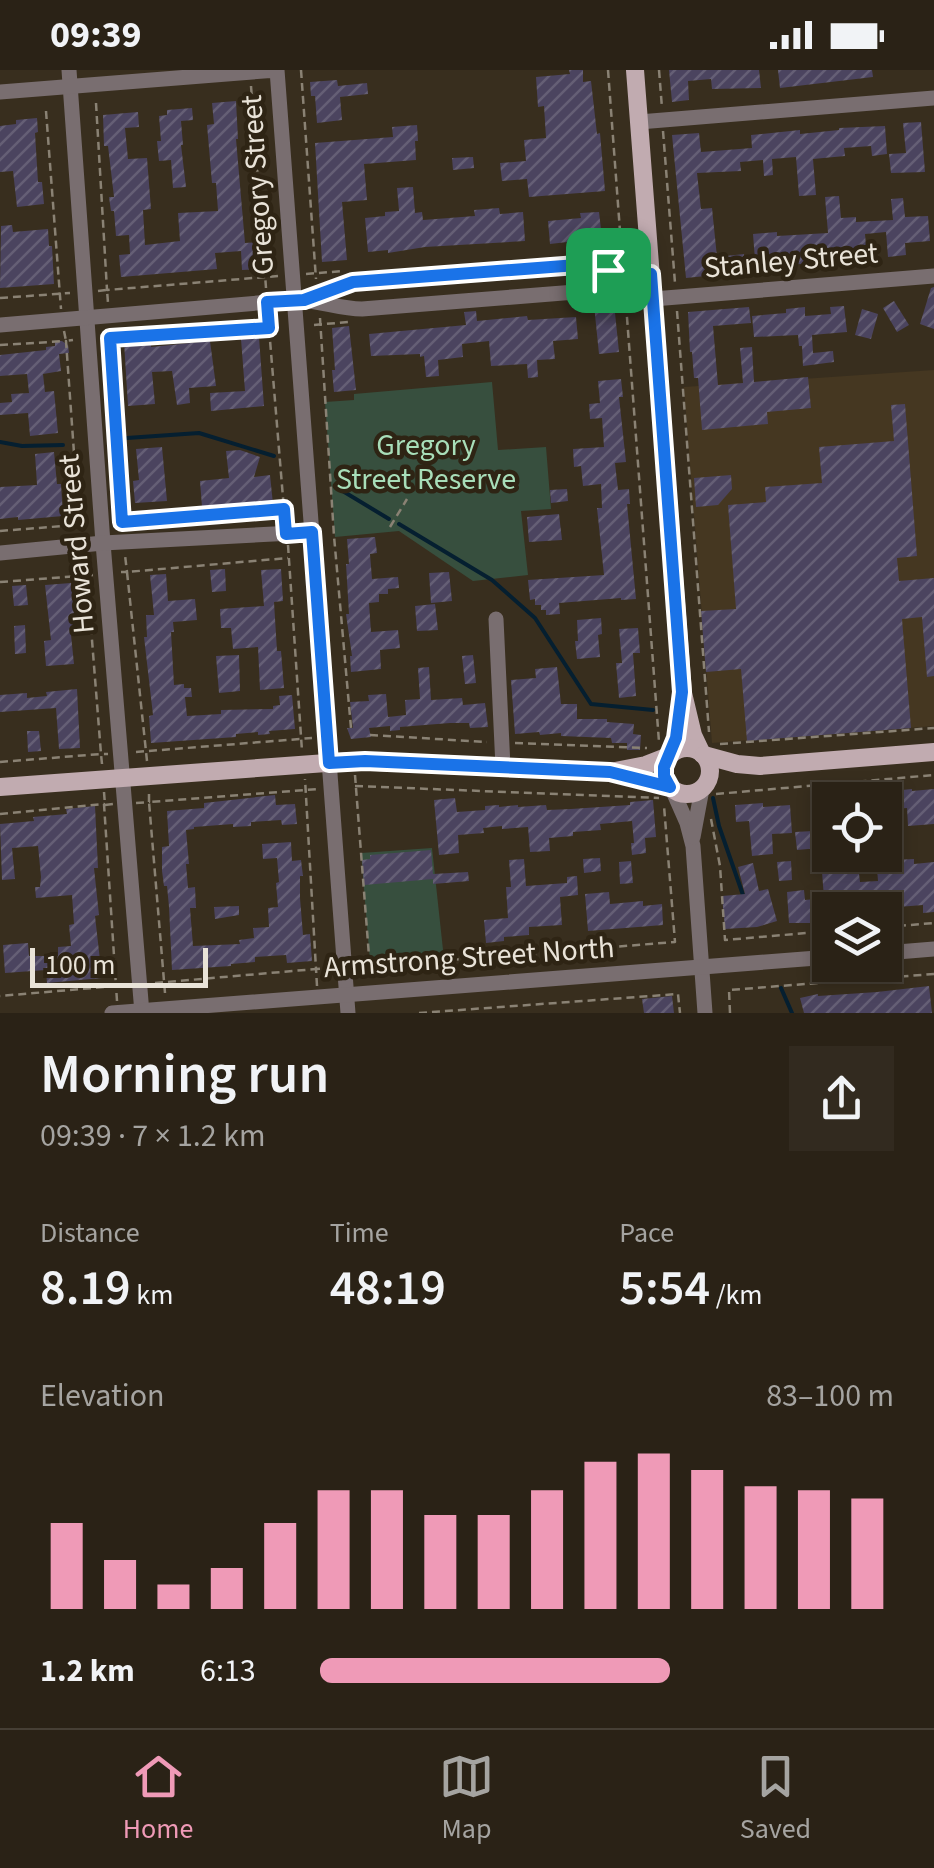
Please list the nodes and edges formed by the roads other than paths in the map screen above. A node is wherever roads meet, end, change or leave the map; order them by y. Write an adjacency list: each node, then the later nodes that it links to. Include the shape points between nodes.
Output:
1 (69, 70): 5 (street, Howard Street)
2 (276, 70): 4 (street); 12 (street, Gregory Street, via 291,275)
3 (635, 70): 8 (main road)
4 (251, 72): 5 (street)
5 (70, 87): 6 (street); 14 (street, Howard Street)
6 (0, 92)
7 (934, 98): 8 (street)
8 (639, 122): 9 (main road)
9 (651, 274): 10 (street); 13 (main road)
10 (624, 276): 12 (street, via 588,291 400,306 341,308); 12 (street, via 590,264 346,284)
11 (934, 276): 13 (street, Stanley Street)
12 (299, 300): 14 (street); 16 (street, Gregory Street)
13 (653, 300): 20 (main road)
14 (87, 318): 15 (street); 17 (street, Howard Street)
15 (0, 324)
16 (312, 532): 17 (street); 24 (street, Gregory Street)
17 (103, 543): 18 (street); 28 (street, Howard Street)
18 (0, 553)
19 (496, 619): 26 (street)
20 (682, 692): 21 (main road); 23 (main road)
21 (705, 751): 23 (main road); 25 (main road); 31 (main road, via 710,770)
22 (934, 752): 25 (main road)
23 (666, 753): 27 (main road, via 646,766); 30 (main road)
24 (329, 763): 26 (main road); 28 (main road); 37 (street, Gregory Street)
25 (760, 766): 31 (main road)
26 (503, 767): 27 (main road)
27 (610, 772): 30 (main road)
28 (123, 776): 29 (main road); 38 (street, Howard Street)
29 (0, 787)
30 (671, 788): 31 (main road, via 687,795); 32 (street)
31 (704, 791): 32 (street)
32 (693, 846): 36 (street)
33 (934, 949): 34 (street)
34 (902, 952)
35 (812, 958): 36 (street, Armstrong Street North)
36 (702, 967): 37 (street, Armstrong Street North); 41 (street)
37 (346, 994): 38 (street, Armstrong Street North); 40 (street, Gregory Street)
38 (142, 1012): 39 (street, Armstrong Street North)
39 (112, 1013)
40 (348, 1013)
41 (705, 1013)

